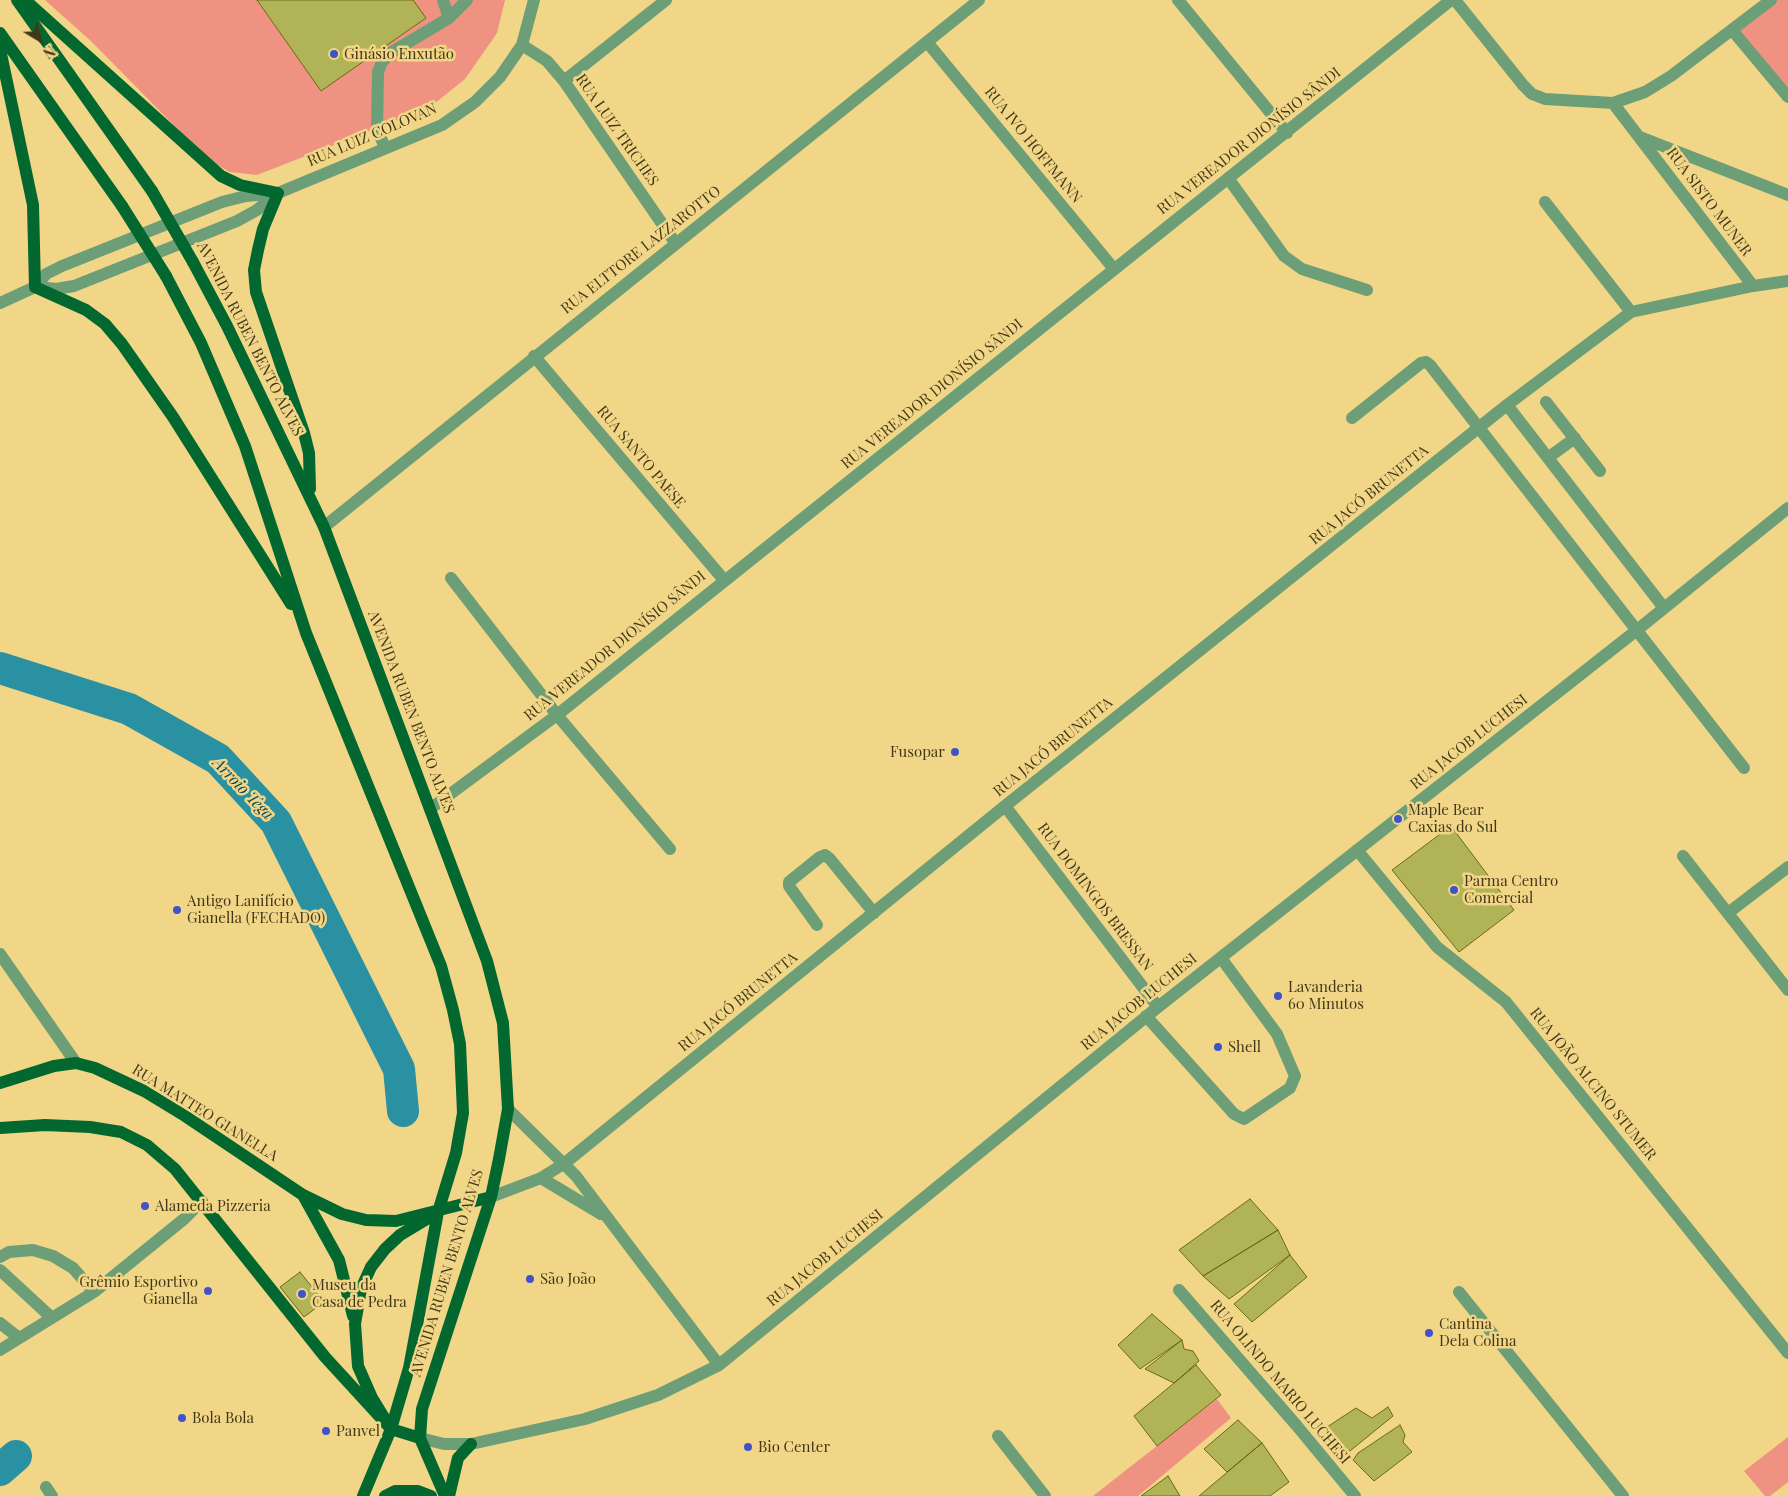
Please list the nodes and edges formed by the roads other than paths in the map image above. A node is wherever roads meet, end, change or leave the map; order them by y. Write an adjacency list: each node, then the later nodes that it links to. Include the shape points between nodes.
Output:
1 (17, 0): 43 (main road, AVENIDA RUBEN BENTO ALVES, bridge, via 152,191 193,262)
2 (25, 0): 24 (main road, via 221,176 240,185)
3 (443, 0): 11 (street)
4 (467, 0): 11 (street)
5 (534, 0): 15 (street, RUA LUIZ COLOVAN)
6 (666, 0): 17 (street)
7 (978, 0): 14 (street, RUA ELTTORE LAZZAROTTO)
8 (1178, 0): 20 (street)
9 (1453, 0): 19 (street, via 1532,94 1545,99); 20 (street, RUA VEREADOR DIONÍSIO SÂNDI)
10 (1771, 0): 12 (street)
11 (449, 18): 22 (street, via 392,52 382,62 378,72 377,128)
12 (1732, 30): 18 (street); 19 (street, via 1645,92)
13 (0, 33): 50 (main road, AVENIDA RUBEN BENTO ALVES, bridge, via 122,206 166,276 202,343 245,446)
14 (928, 42): 27 (street, RUA ELTTORE LAZZAROTTO); 28 (street, RUA IVO HOFFMANN)
15 (522, 45): 17 (street, RUA LUIZ TRICHES, via 546,61); 22 (street, RUA LUIZ COLOVAN, via 500,78 475,102 442,124)
16 (0, 49): 30 (main road, via 33,205)
17 (564, 81): 27 (street, RUA LUIZ TRICHES)
18 (1788, 98)
19 (1613, 103): 21 (street, RUA SISTO MUNER)
20 (1287, 133): 23 (street, RUA VEREADOR DIONÍSIO SÂNDI)
21 (1640, 137): 25 (street, RUA SISTO MUNER); 31 (street, RUA SISTO MUNER)
22 (385, 148): 24 (street, RUA LUIZ COLOVAN)
23 (1228, 178): 28 (street, RUA VEREADOR DIONÍSIO SÂNDI); 32 (street, via 1284,256 1302,269)
24 (278, 193): 30 (street, RUA LUIZ COLOVAN, via 222,202 62,266 46,274); 30 (street, RUA LUIZ COLOVAN, via 237,221 74,286 56,289); 43 (main road, via 258,250 254,270 256,292 304,433 309,453)
25 (1788, 195)
26 (1545, 202): 34 (street)
27 (676, 244): 35 (street, RUA ELTTORE LAZZAROTTO)
28 (1114, 269): 47 (street, RUA VEREADOR DIONÍSIO SÂNDI)
29 (1787, 282): 31 (street)
30 (35, 286): 33 (street, RUA LUIZ COLOVAN); 50 (main road, via 86,310 105,324 122,344 173,416 286,594)
31 (1752, 286): 34 (street)
32 (1367, 290)
33 (0, 303)
34 (1631, 312): 37 (street, RUA JACÓ BRUNETTA)
35 (534, 356): 45 (street, RUA ELTTORE LAZZAROTTO); 47 (street, RUA SANTO PAESE)
36 (1546, 402): 40 (street)
37 (1508, 405): 39 (street, RUA JACÓ BRUNETTA); 41 (street)
38 (1352, 418): 39 (street, via 1426,362)
39 (1480, 426): 49 (street); 53 (street, RUA JACÓ BRUNETTA)
40 (1575, 438): 41 (street); 42 (street)
41 (1549, 457): 48 (street)
42 (1600, 471)
43 (310, 495): 45 (main road, AVENIDA RUBEN BENTO ALVES)
44 (1788, 508): 48 (street, RUA JACOB LUCHESI)
45 (324, 527): 54 (main road, AVENIDA RUBEN BENTO ALVES)
46 (451, 578): 51 (street)
47 (724, 580): 51 (street, RUA VEREADOR DIONÍSIO SÂNDI)
48 (1664, 608): 49 (street, RUA JACOB LUCHESI)
49 (1637, 630): 52 (street); 56 (street, RUA JACOB LUCHESI)
50 (306, 633): 76 (main road, AVENIDA RUBEN BENTO ALVES, via 441,966 453,1010 460,1044 464,1113)
51 (557, 715): 54 (street, RUA VEREADOR DIONÍSIO SÂNDI); 55 (street)
52 (1744, 768)
53 (1005, 806): 59 (street, RUA JACÓ BRUNETTA); 65 (street, RUA DOMINGOS BRESSAN)
54 (430, 809): 69 (main road, AVENIDA RUBEN BENTO ALVES, via 496,990 503,1023)
55 (670, 849)
56 (1357, 850): 63 (street, RUA JACOB LUCHESI); 88 (street, RUA JOÃO ALCINO STUMER, via 1437,947 1506,1002)
57 (1683, 856): 60 (street)
58 (1788, 867): 60 (street)
59 (874, 913): 61 (street, via 830,859 820,856 789,886); 71 (street, RUA JACÓ BRUNETTA)
60 (1728, 913): 64 (street)
61 (817, 925)
62 (0, 954): 67 (street)
63 (1221, 958): 65 (street, RUA JACOB LUCHESI); 66 (street, via 1277,1034 1294,1076 1290,1088 1244,1119 1234,1114)
64 (1788, 990)
65 (1158, 1006): 66 (street, RUA JACOB LUCHESI)
66 (1146, 1016): 89 (street, RUA JACOB LUCHESI)
67 (76, 1062): 68 (main road, via 26,1073); 73 (main road, RUA MATTEO GIANELLA, via 144,1091)
68 (0, 1083)
69 (508, 1108): 71 (street); 74 (main road, AVENIDA RUBEN BENTO ALVES)
70 (0, 1128): 75 (main road, via 45,1125 121,1132 147,1145 175,1169)
71 (565, 1164): 72 (street, RUA JACÓ BRUNETTA); 77 (street)
72 (541, 1178): 74 (street, RUA JACÓ BRUNETTA); 77 (street)
73 (303, 1195): 76 (main road, RUA MATTEO GIANELLA, via 342,1214 366,1220 396,1221); 85 (main road, via 339,1260)
74 (490, 1198): 76 (main road); 92 (main road, AVENIDA RUBEN BENTO ALVES, via 422,1410)
75 (202, 1201): 81 (street); 90 (main road, via 325,1357)
76 (438, 1212): 85 (main road, via 400,1235 371,1267 361,1289); 90 (main road, AVENIDA RUBEN BENTO ALVES, via 409,1368)
77 (608, 1218): 89 (street)
78 (0, 1257): 81 (street, via 9,1252 33,1250 53,1256 73,1268)
79 (0, 1270): 83 (street)
80 (1179, 1290): 100 (street, RUA OLINDO MARIO LUCHESI)
81 (94, 1292): 83 (street)
82 (1459, 1292): 101 (street)
83 (52, 1318): 86 (street)
84 (0, 1323): 86 (street)
85 (355, 1324): 90 (main road, via 358,1366)
86 (19, 1338): 87 (street)
87 (0, 1350)
88 (1788, 1353)
89 (719, 1365): 93 (street, RUA JACOB LUCHESI, via 658,1395 594,1416)
90 (391, 1429): 92 (main road); 94 (main road, AVENIDA RUBEN BENTO ALVES)
91 (998, 1436): 99 (street)
92 (420, 1438): 93 (street, RUA JACOB LUCHESI, via 444,1444); 97 (main road, AVENIDA RUBEN BENTO ALVES)
93 (471, 1444): 98 (main road, via 458,1458)
94 (362, 1496)
95 (385, 1496): 96 (main road, via 395,1491 418,1491)
96 (431, 1496)
97 (445, 1496)
98 (449, 1496)
99 (1045, 1496)
100 (1355, 1496)
101 (1623, 1496)

